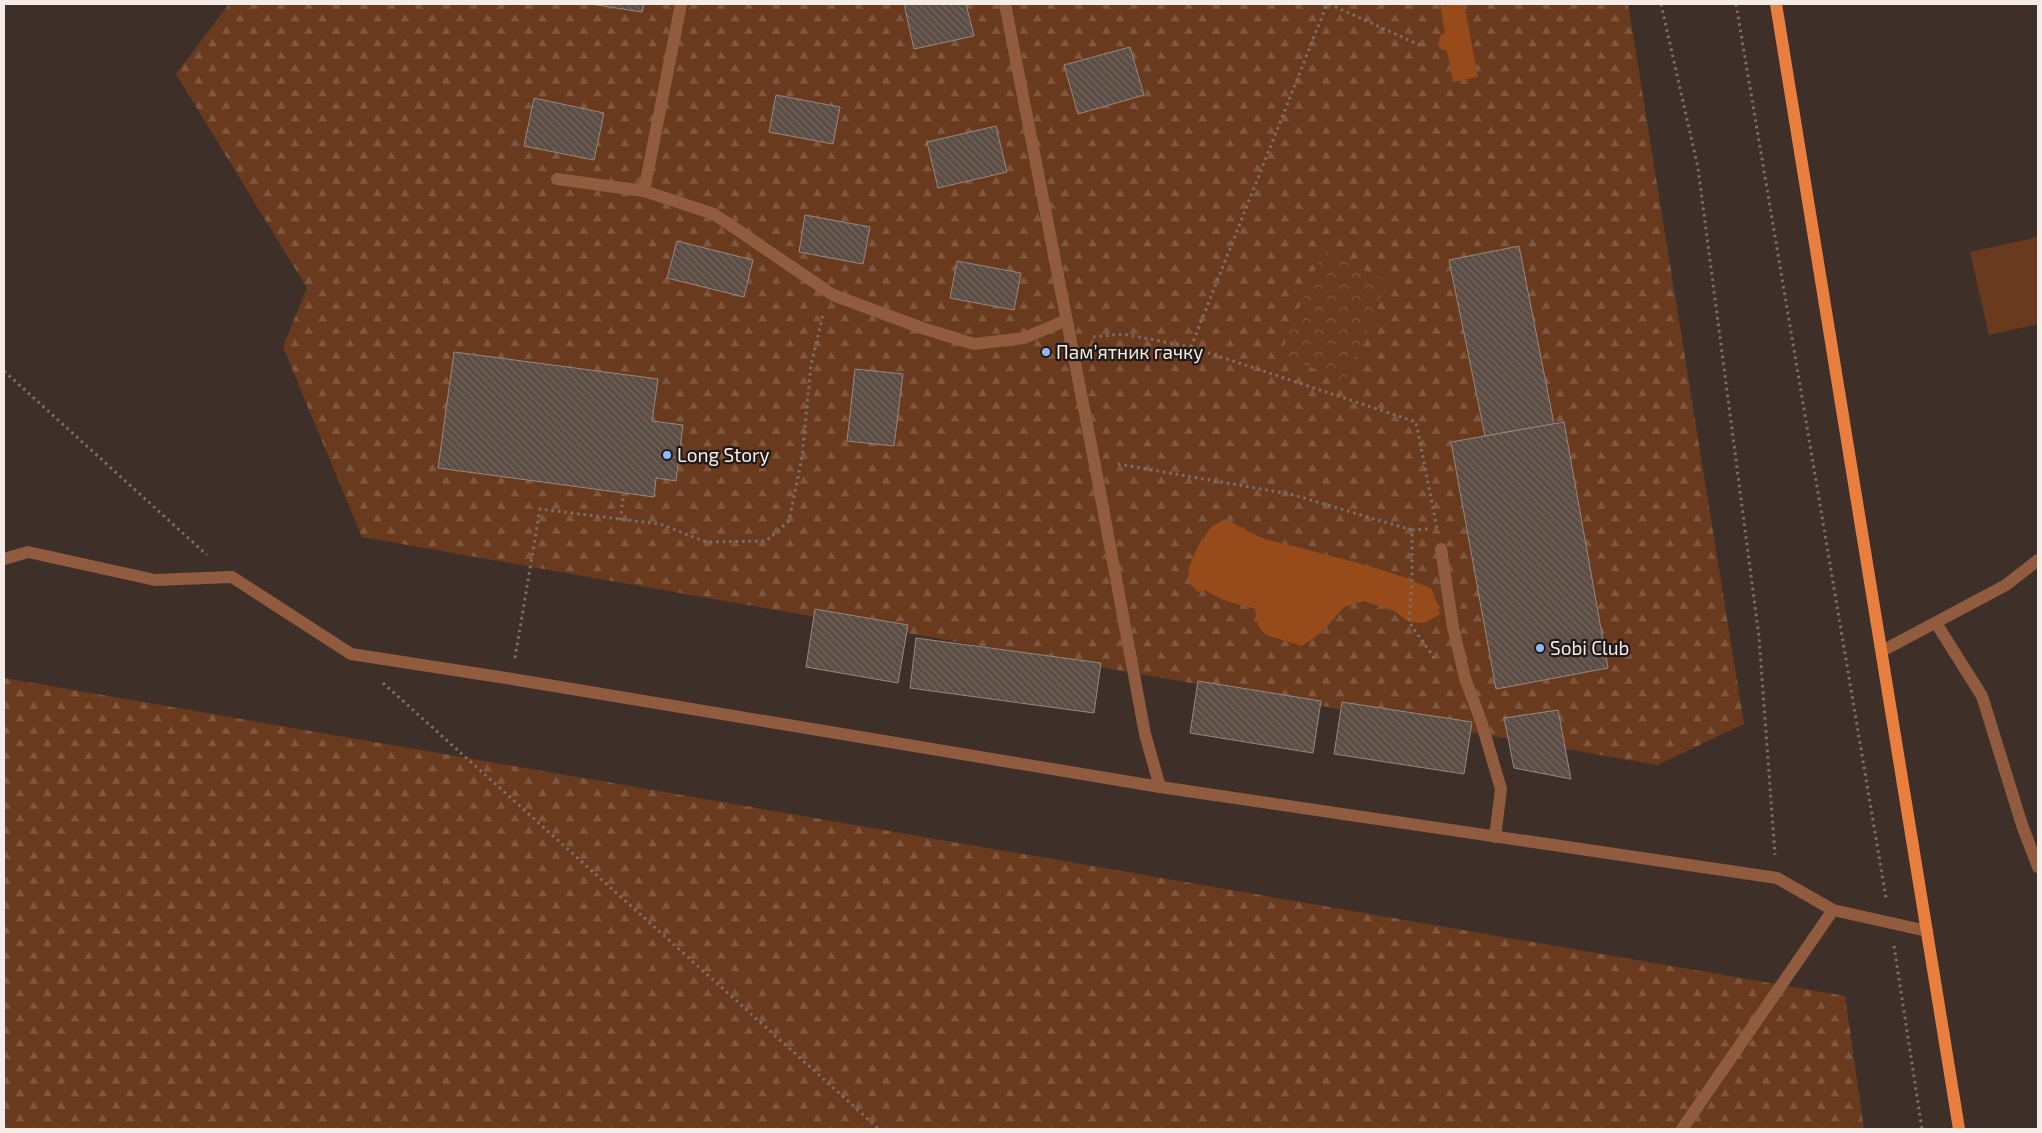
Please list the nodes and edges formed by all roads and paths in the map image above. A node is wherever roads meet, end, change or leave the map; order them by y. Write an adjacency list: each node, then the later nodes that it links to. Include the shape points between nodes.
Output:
1 (681, 4): 9 (lane)
2 (1005, 4): 11 (lane)
3 (1328, 4): 7 (path); 13 (path)
4 (1661, 4): 32 (path, via 1700,178 1759,637)
5 (1736, 4): 34 (path)
6 (1776, 4): 26 (main road)
7 (1424, 46)
8 (557, 179): 9 (lane)
9 (644, 191): 10 (lane, via 714,214)
10 (834, 295): 11 (lane, via 974,344 1024,338); 17 (path, via 824,311 811,365 802,457 789,521 766,541 706,542 660,524)
11 (1067, 320): 12 (lane)
12 (1070, 338): 13 (path, via 1123,334); 15 (lane)
13 (1191, 347): 18 (path, via 1416,422)
14 (4, 371): 23 (path)
15 (1094, 460): 19 (path, via 1290,494); 29 (lane, via 1145,734)
16 (624, 493): 17 (path)
17 (620, 520): 27 (path, via 540,509)
18 (1437, 528): 19 (path); 20 (path)
19 (1412, 530): 24 (path)
20 (1441, 550): 30 (lane, via 1465,678 1501,789)
21 (4, 559): 23 (lane, via 28,552 155,580)
22 (2038, 560): 25 (lane, via 2006,585)
23 (232, 577): 27 (lane, via 351,654)
24 (1409, 622)
25 (1936, 624): 26 (lane); 31 (lane, via 1982,696)
26 (1882, 651): 35 (main road)
27 (512, 679): 29 (lane)
28 (380, 680): 36 (path)
29 (1160, 787): 30 (lane)
30 (1495, 837): 32 (lane)
31 (2038, 867)
32 (1777, 878): 33 (lane)
33 (1833, 910): 34 (lane); 37 (lane)
34 (1890, 922): 35 (lane); 38 (path)
35 (1928, 931): 39 (main road)
36 (879, 1129)
37 (1682, 1129)
38 (1922, 1129)
39 (1959, 1129)

